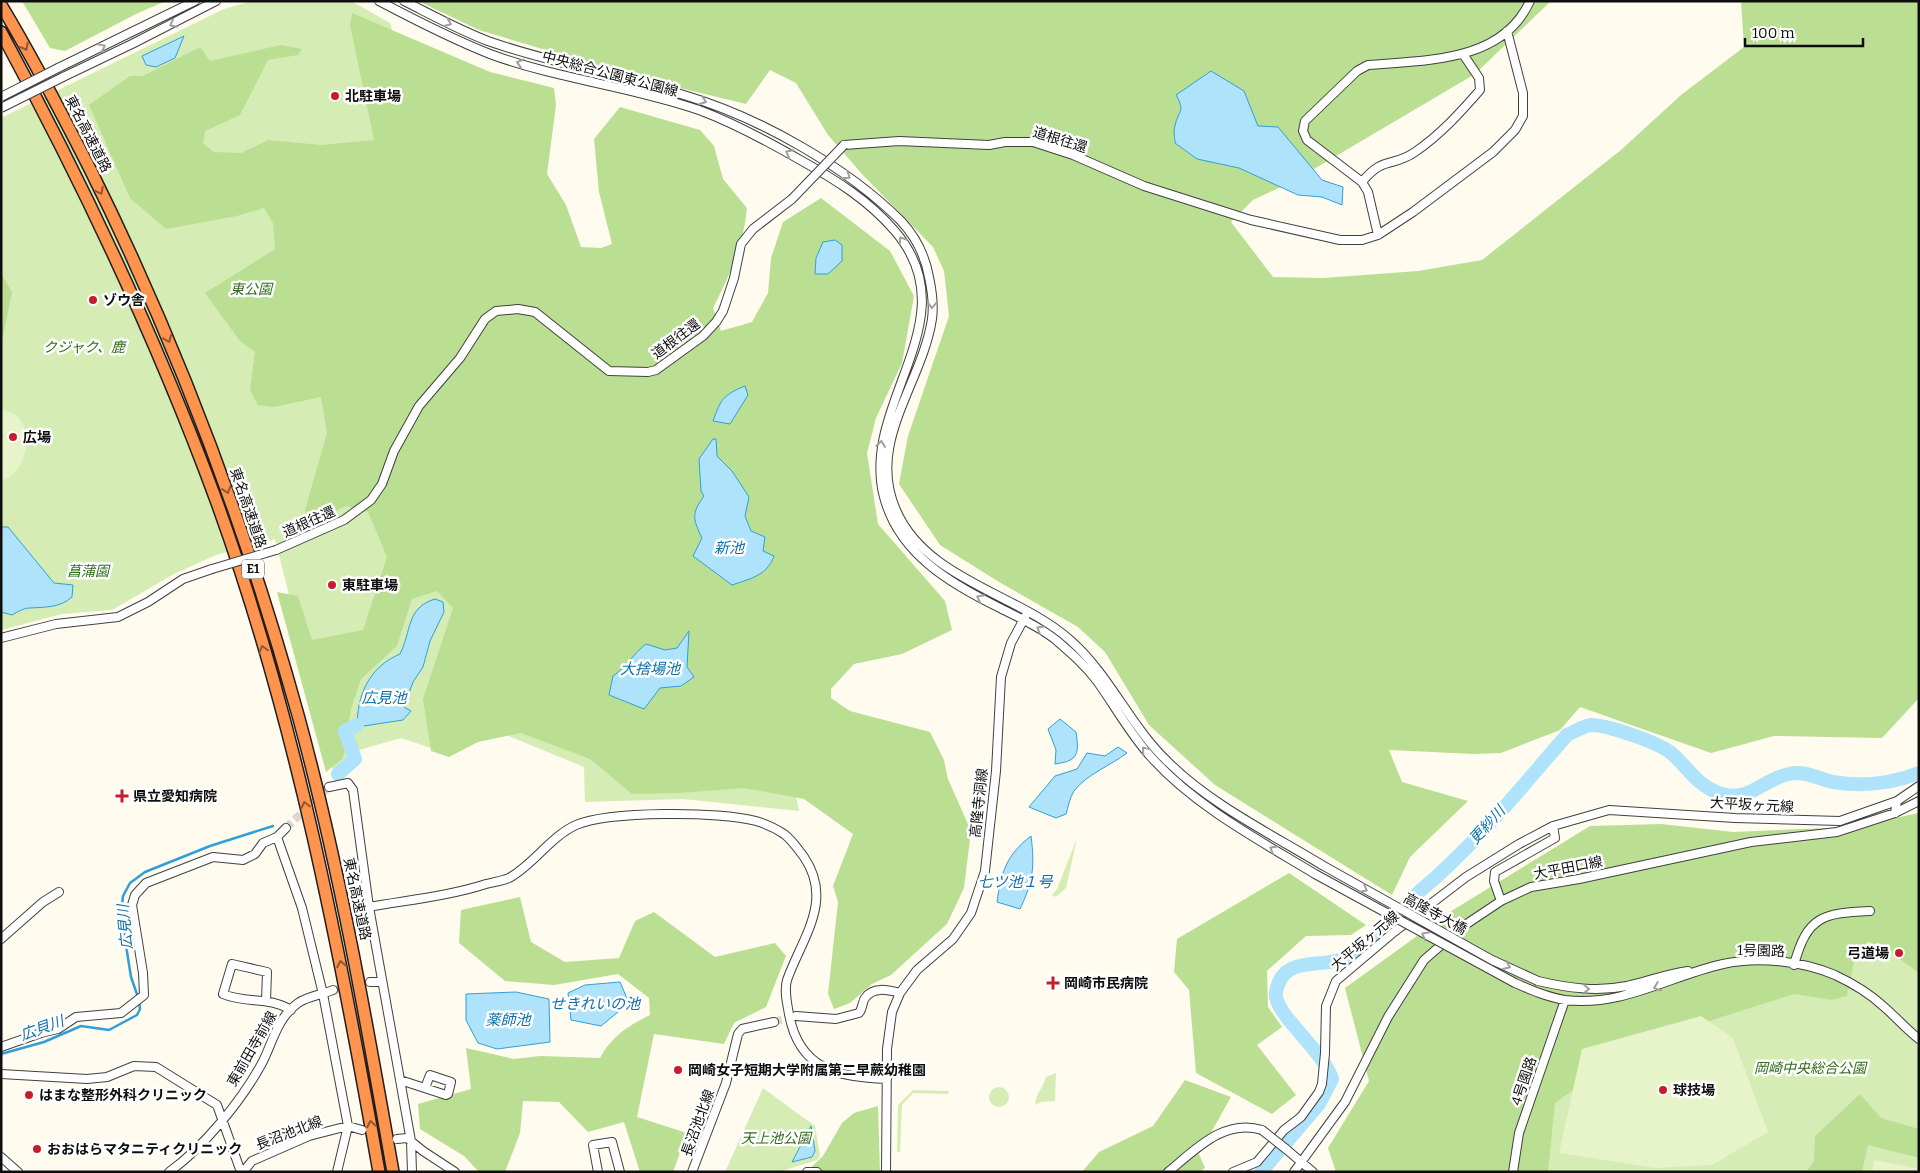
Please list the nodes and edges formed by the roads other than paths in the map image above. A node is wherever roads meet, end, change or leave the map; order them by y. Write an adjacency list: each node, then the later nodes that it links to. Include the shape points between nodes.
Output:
1 (195, 1): 9 (street)
2 (216, 1): 10 (street, one-way to 10)
3 (379, 1): 16 (street, 中央総合公園東公園線, one-way to 3, via 971,594 940,575 906,540 893,522 885,502 879,460 882,435 916,343 922,308 920,281 911,255 877,211 831,177 699,110 490,54)
4 (404, 1): 16 (street, one-way to 16, via 487,40 688,96 733,112 776,133 846,176 902,222 924,256 933,297 932,320 889,443 888,485 896,510 907,529 944,565)
5 (1530, 1): 7 (street)
6 (1, 5): 62 (highway, 東名高速道路 / E1, one-way to 62, via 65,121 138,270 189,389 238,523 295,706 326,828)
7 (1507, 31): 11 (street); 15 (street, 道根往還, via 1523,92 1523,116 1515,130 1485,158)
8 (1, 32): 61 (highway, 東名高速道路 / E1, one-way to 8, via 329,905 284,719 217,502 124,273 52,126)
9 (122, 36): 10 (street); 12 (street, one-way to 9, bridge)
10 (128, 46): 13 (street, bridge)
11 (1463, 54): 14 (street, via 1479,78 1480,90 1443,131 1413,154 1384,162); 14 (street, via 1368,65 1357,71 1305,121 1303,131 1307,140)
12 (1, 97)
13 (1, 108)
14 (1362, 182): 15 (street, via 1368,192)
15 (1378, 234): 17 (street, 道根往還, bridge, via 1362,240 1331,238 1250,220 1144,186 1073,155 1032,142 899,141 844,145 792,199 753,230 741,244 723,312 697,341 656,370 609,371 535,312 518,309 496,311 484,319 460,358 419,406 394,451 382,484 371,500 344,520 276,550 183,580 118,617 56,624)
16 (1025, 616): 32 (street, 高隆寺大橋, one-way to 32, bridge, via 1071,640 1105,679 1143,735 1169,764 1206,794 1322,865 1492,960 1538,980 1570,989 1625,986 1674,973); 36 (street, 高隆寺洞線, via 1011,643 1001,678 996,771 985,871 971,913 953,940 917,970); 37 (street, 高隆寺大橋, one-way to 16, bridge, via 1315,874 1203,803 1154,760 1131,733 1087,669)
17 (1, 638)
18 (1919, 786): 20 (street, 大平坂ヶ元線)
19 (330, 787): 28 (street, via 348,782 353,790)
20 (1897, 801): 22 (street); 23 (street, 大平坂ヶ元線, via 1840,821 1609,810)
21 (1919, 801): 22 (street, 大平田口線)
22 (1895, 813): 27 (street, 大平田口線, via 1837,832 1751,842 1530,887)
23 (1553, 826): 27 (street, via 1555,838 1495,872 1494,880); 72 (street, 大平坂ヶ元線, via 1466,877 1336,981 1326,1006 1325,1053 1319,1092 1301,1117 1284,1130 1258,1162)
24 (286, 828): 25 (street)
25 (277, 837): 38 (street, via 302,908); 45 (street, via 243,860 213,857 146,884 135,895 132,905 144,995 121,1013 76,1017 58,1029)
26 (59, 892): 30 (street)
27 (1501, 901): 56 (street, 大平田口線, via 1462,927 1424,960 1388,1017 1345,1102)
28 (369, 907): 34 (street); 47 (street, via 474,888 508,878 574,826 597,818 711,815 754,820 785,835 814,875 813,921 787,981 785,996 797,1042 818,1065 851,1078)
29 (1870, 911): 31 (street, via 1826,916 1800,940)
30 (1, 939)
31 (1794, 965): 32 (street, 1号園路, via 1746,960); 44 (street, 1号園路, via 1833,974 1861,989)
32 (1702, 970): 39 (street, 1号園路, one-way to 39, via 1648,990 1610,998)
33 (370, 982): 34 (street)
34 (382, 982): 48 (street)
35 (333, 990): 38 (street, 東前田寺前線)
36 (900, 993): 42 (street, via 882,989 873,991 864,998 859,1012 836,1019); 47 (street, via 892,1012)
37 (1537, 993): 39 (street, 1号園路)
38 (323, 994): 41 (street, 東前田寺前線, via 309,997); 51 (street)
39 (1565, 1000): 75 (street, 4号園路, via 1519,1133)
40 (266, 1002): 40 (street, via 267,972 232,964 223,994 234,999); 41 (street, via 278,1002)
41 (290, 1010): 50 (street, 東前田寺前線, via 282,1018 261,1064)
42 (796, 1016)
43 (774, 1022): 67 (street, 長沼池北線, via 742,1029 738,1034 726,1083)
44 (1919, 1040)
45 (1, 1047)
46 (1, 1074): 50 (street, via 87,1079 107,1078 134,1066 156,1067 217,1105)
47 (887, 1079): 70 (street)
48 (400, 1080): 49 (street); 54 (street)
49 (425, 1088)
50 (222, 1118): 58 (street, 東前田寺前線, via 207,1137); 59 (street)
51 (348, 1126): 52 (street); 59 (street, 長沼池北線, via 309,1136 260,1157); 60 (street)
52 (362, 1130)
53 (397, 1139): 54 (street)
54 (411, 1141): 63 (street); 64 (street)
55 (2, 1158): 57 (street)
56 (1302, 1162): 71 (street, bridge, via 1262,1130 1250,1126 1227,1130); 73 (street, 大平田口線); 74 (street)
57 (18, 1172)
58 (169, 1172)
59 (242, 1172)
60 (337, 1172)
61 (379, 1172)
62 (393, 1172)
63 (412, 1172)
64 (455, 1172)
65 (598, 1172): 66 (street, via 593,1145 612,1142)
66 (620, 1172)
67 (692, 1172)
68 (807, 1172): 69 (street)
69 (816, 1172)
70 (886, 1172)
71 (1168, 1172)
72 (1233, 1172)
73 (1294, 1172)
74 (1313, 1172)
75 (1514, 1172)

